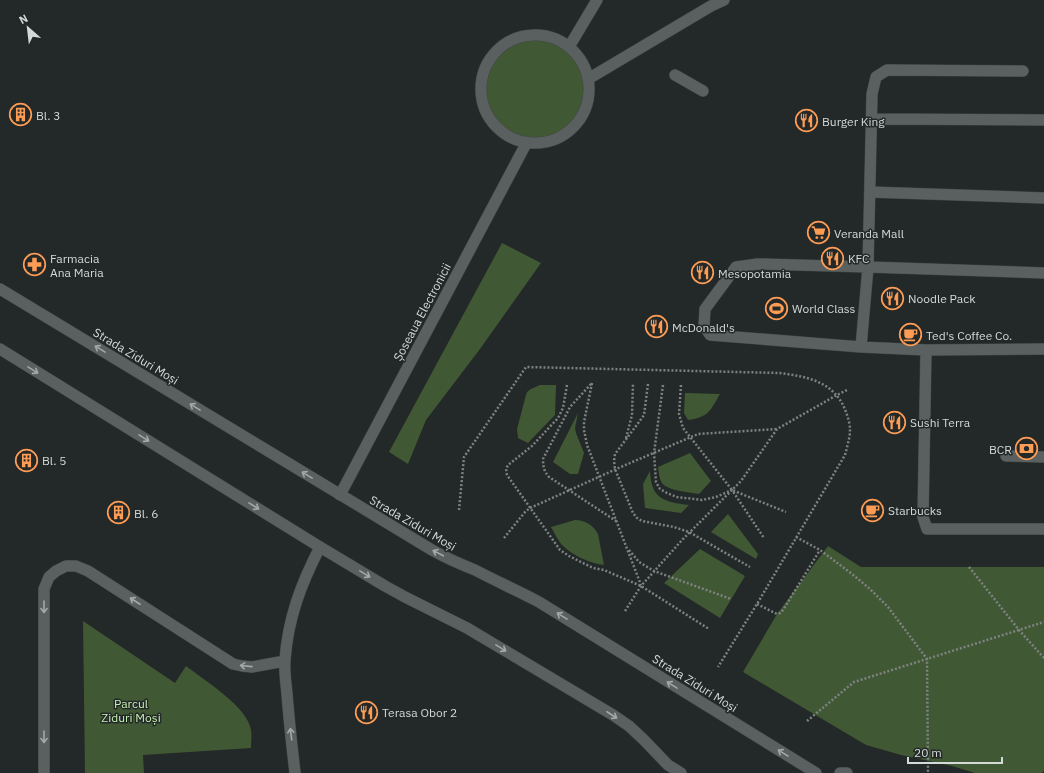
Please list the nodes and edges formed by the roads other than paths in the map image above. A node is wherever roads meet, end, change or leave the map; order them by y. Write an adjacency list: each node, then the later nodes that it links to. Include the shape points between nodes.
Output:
1 (597, 0): 3 (main road)
2 (724, 0): 6 (main road)
3 (569, 47): 6 (main road, via 583,64); 10 (main road, via 554,38 528,36 511,40 497,50 486,65 482,99 488,116 503,132)
4 (1022, 71): 8 (main road, via 887,70 876,76)
5 (675, 75): 7 (main road)
6 (588, 78): 10 (main road, via 588,100 575,125 560,137 537,143)
7 (703, 91)
8 (871, 119): 9 (main road); 11 (main road)
9 (1044, 120)
10 (527, 142): 22 (main road, Șoseaua Electronicii)
11 (870, 192): 12 (main road); 13 (main road)
12 (1044, 198)
13 (868, 267): 14 (main road); 16 (main road); 16 (main road, via 758,264 736,267 705,309 704,326 710,336)
14 (1044, 273)
15 (0, 289): 22 (main road, Strada Ziduri Moși, one-way to 15)
16 (861, 347): 19 (main road)
17 (0, 349): 24 (main road, one-way to 24)
18 (1044, 349): 19 (main road)
19 (926, 350): 23 (main road, via 923,517 927,529)
20 (1006, 456): 21 (main road)
21 (1044, 457)
22 (340, 495): 29 (main road, Strada Ziduri Moși, one-way to 22, via 539,602 438,554)
23 (1044, 529)
24 (320, 546): 25 (main road, via 304,578 293,610); 28 (main road, one-way to 28, via 405,597 467,628 613,715 630,726 668,765)
25 (284, 661): 26 (main road, one-way to 26, via 252,667 232,664 88,571 76,566 56,570 49,577 44,589); 27 (main road, one-way to 25)
26 (44, 773)
27 (295, 773)
28 (681, 773)
29 (816, 773)
30 (840, 773): 31 (main road)
31 (847, 773)

